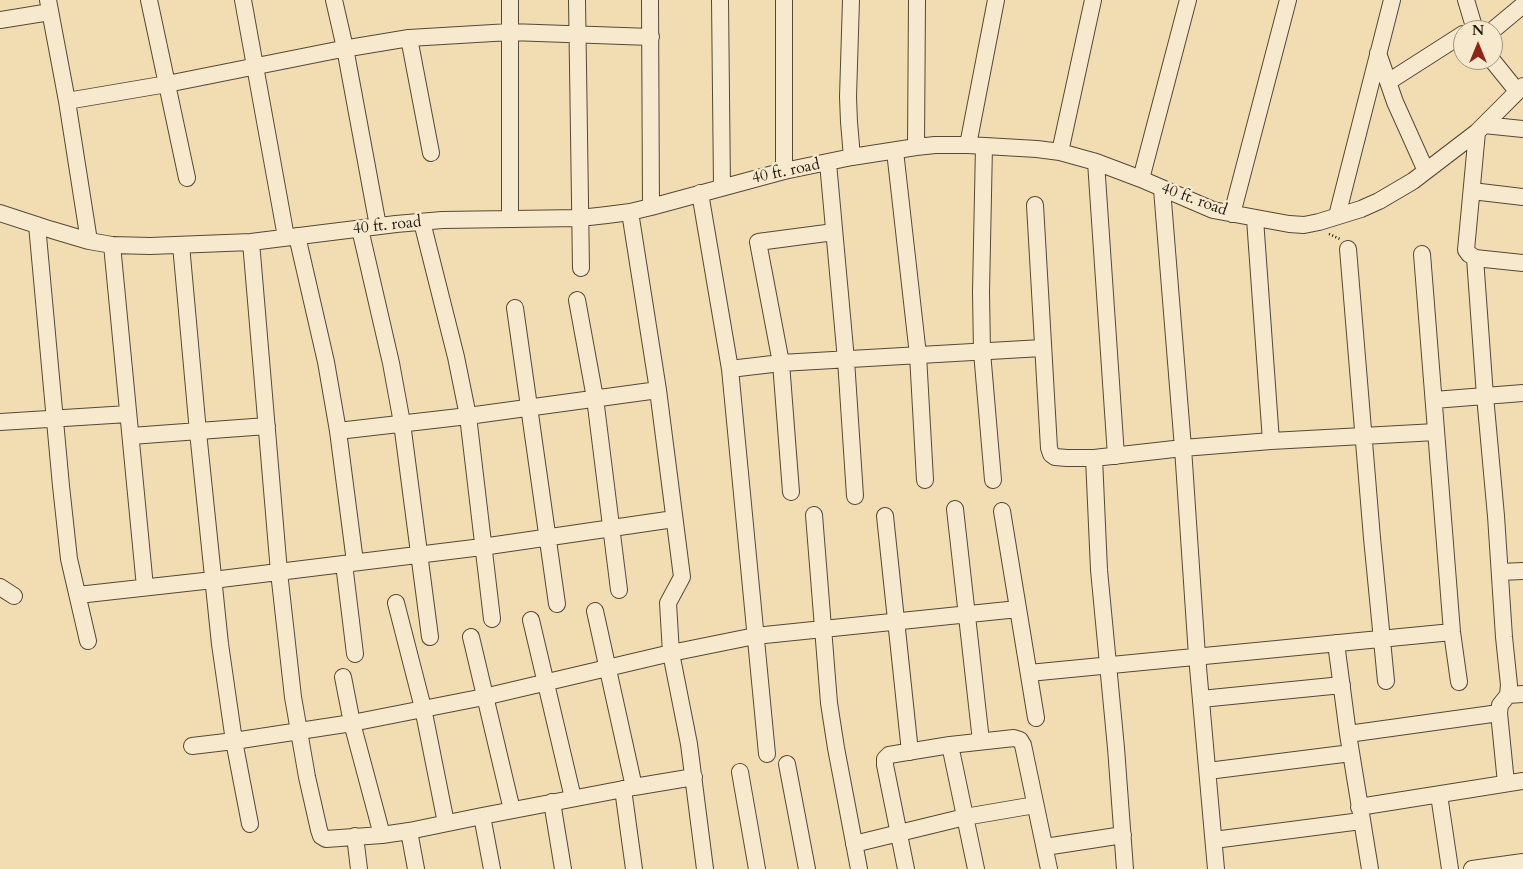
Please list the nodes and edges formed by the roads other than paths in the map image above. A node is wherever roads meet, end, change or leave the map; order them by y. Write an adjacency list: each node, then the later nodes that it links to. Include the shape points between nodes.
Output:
1 (149, 0): 32 (street)
2 (243, 0): 29 (street)
3 (334, 0): 27 (street)
4 (510, 0): 22 (street)
5 (577, 0): 23 (street)
6 (650, 0): 24 (street)
7 (720, 0): 49 (street)
8 (784, 0): 45 (street)
9 (851, 0): 42 (street, via 848,97)
10 (917, 0): 38 (street)
11 (996, 0): 37 (street)
12 (1093, 0): 40 (street)
13 (1188, 0): 48 (street)
14 (1288, 0): 58 (street)
15 (1392, 0): 28 (street)
16 (1466, 0): 20 (street)
17 (1523, 5): 21 (street)
18 (49, 6): 19 (street); 34 (street)
19 (0, 20)
20 (1469, 20)
21 (1503, 22)
22 (510, 32): 23 (street); 25 (street); 61 (street)
23 (577, 35): 24 (street); 60 (street)
24 (650, 37): 55 (street)
25 (409, 38): 27 (street); 41 (street)
26 (1453, 41): 31 (street)
27 (345, 48): 29 (street); 65 (street)
28 (1378, 53): 31 (street); 59 (street)
29 (255, 67): 32 (street); 68 (street)
30 (1502, 70): 33 (street)
31 (1388, 82): 46 (street)
32 (167, 84): 34 (street); 47 (street)
33 (1520, 89): 35 (street, 40 ft. road)
34 (67, 102): 69 (street)
35 (1480, 129): 36 (street); 46 (street, 40 ft. road); 51 (street)
36 (1523, 129)
37 (976, 146): 38 (street, 40 ft. road); 40 (street, 40 ft. road); 81 (street)
38 (916, 147): 39 (street, 40 ft. road)
39 (895, 151): 42 (street, 40 ft. road); 82 (street)
40 (1060, 152): 43 (street, 40 ft. road)
41 (431, 153)
42 (852, 157): 44 (street, 40 ft. road)
43 (1096, 162): 48 (street, 40 ft. road); 105 (street)
44 (828, 163): 45 (street, 40 ft. road); 67 (street)
45 (784, 170): 49 (street, 40 ft. road)
46 (1426, 170): 59 (street, 40 ft. road, via 1379,201)
47 (187, 178)
48 (1141, 179): 50 (street, 40 ft. road)
49 (722, 187): 52 (street, 40 ft. road)
50 (1162, 189): 58 (street, 40 ft. road); 104 (street)
51 (1472, 191): 53 (street); 75 (street, via 1466,250)
52 (700, 192): 55 (street, 40 ft. road); 85 (street)
53 (1523, 196)
54 (1035, 204): 80 (street)
55 (651, 207): 56 (street, 40 ft. road)
56 (630, 212): 60 (street, 40 ft. road); 86 (street)
57 (0, 213): 64 (street, 40 ft. road)
58 (1232, 214): 62 (street, 40 ft. road)
59 (1337, 216): 62 (street, 40 ft. road, via 1304,225)
60 (580, 218): 61 (street, 40 ft. road); 77 (street)
61 (510, 219): 63 (street, 40 ft. road)
62 (1255, 219): 103 (street)
63 (422, 222): 65 (street, 40 ft. road); 93 (street)
64 (37, 225): 69 (street, 40 ft. road); 94 (street)
65 (378, 226): 66 (street, 40 ft. road)
66 (360, 228): 68 (street, 40 ft. road); 96 (street)
67 (834, 232): 83 (street); 84 (street, via 758,242)
68 (292, 237): 70 (street, 40 ft. road); 98 (street, via 326,362)
69 (89, 240): 71 (street, 40 ft. road)
70 (251, 242): 72 (street, 40 ft. road); 97 (street)
71 (112, 245): 72 (street, 40 ft. road); 92 (street)
72 (181, 245): 99 (street)
73 (1348, 249): 102 (street)
74 (1422, 254): 90 (street)
75 (1475, 258): 76 (street); 88 (street)
76 (1523, 263)
77 (581, 268)
78 (577, 300): 89 (street)
79 (515, 308): 91 (street)
80 (1042, 348): 81 (street); 106 (street, via 1051,454 1055,457)
81 (982, 352): 82 (street); 108 (street)
82 (918, 355): 83 (street); 107 (street)
83 (846, 360): 84 (street); 110 (street)
84 (781, 363): 85 (street); 109 (street)
85 (730, 370): 140 (street)
86 (658, 390): 89 (street); 115 (street)
87 (1523, 393): 88 (street)
88 (1485, 396): 90 (street); 123 (street)
89 (595, 398): 91 (street); 116 (street)
90 (1434, 400): 100 (street)
91 (530, 407): 93 (street); 117 (street)
92 (128, 414): 94 (street); 101 (street)
93 (468, 416): 96 (street); 118 (street)
94 (55, 419): 95 (street); 128 (street, via 69,559)
95 (0, 422)
96 (402, 423): 98 (street); 119 (street)
97 (267, 426): 99 (street); 122 (street)
98 (338, 431): 120 (street)
99 (198, 432): 101 (street); 124 (street)
100 (1436, 432): 102 (street); 139 (street)
101 (131, 436): 126 (street)
102 (1363, 436): 103 (street); 143 (street)
103 (1271, 441): 104 (street)
104 (1183, 448): 105 (street); 148 (street)
105 (1116, 456): 106 (street)
106 (1094, 458): 149 (street)
107 (925, 480)
108 (993, 480)
109 (791, 492)
110 (855, 496)
111 (956, 510): 134 (street)
112 (1002, 511): 132 (street)
113 (814, 515): 138 (street)
114 (886, 516): 137 (street)
115 (674, 519): 116 (street); 146 (street, via 682,576 668,603)
116 (611, 528): 117 (street); 127 (street)
117 (548, 538): 118 (street); 131 (street)
118 (482, 547): 119 (street); 135 (street)
119 (420, 554): 120 (street); 141 (street)
120 (349, 563): 122 (street); 147 (street)
121 (1523, 571): 123 (street)
122 (279, 572): 124 (street); 164 (street)
123 (1500, 572): 157 (street, via 1509,685)
124 (213, 580): 126 (street); 166 (street)
125 (0, 587): 129 (street)
126 (145, 587): 128 (street)
127 (619, 590)
128 (78, 595): 144 (street)
129 (14, 596)
130 (396, 604): 160 (street)
131 (557, 604)
132 (1018, 609): 134 (street); 151 (street)
133 (595, 610): 150 (street)
134 (966, 615): 137 (street); 167 (street)
135 (492, 619)
136 (531, 620): 155 (street)
137 (896, 622): 138 (street); 170 (street)
138 (824, 629): 140 (street); 196 (street, via 829,703)
139 (1452, 632): 143 (street); 154 (street)
140 (755, 636): 146 (street); 172 (street)
141 (430, 637)
142 (471, 637): 158 (street)
143 (1382, 640): 145 (street); 153 (street)
144 (88, 641)
145 (1336, 643): 148 (street); 156 (street)
146 (671, 653): 150 (street); 176 (street)
147 (355, 654)
148 (1197, 656): 149 (street); 159 (street)
149 (1107, 664): 151 (street); 193 (street)
150 (608, 668): 155 (street); 179 (street)
151 (1029, 673): 162 (street)
152 (343, 677): 163 (street)
153 (1386, 681)
154 (1459, 682)
155 (547, 683): 158 (street); 181 (street)
156 (1342, 686): 159 (street); 165 (street)
157 (1515, 695): 161 (street, via 1500,705)
158 (484, 697): 160 (street); 184 (street)
159 (1201, 699): 174 (street)
160 (423, 708): 163 (street); 188 (street)
161 (1499, 713): 165 (street); 178 (street)
162 (1036, 718)
163 (352, 723): 164 (street); 192 (street)
164 (298, 731): 166 (street); 194 (street, via 321,836 326,839)
165 (1348, 734): 171 (street)
166 (234, 742): 169 (street); 189 (street)
167 (981, 742): 168 (street); 183 (street, via 1020,740)
168 (950, 745): 170 (street); 187 (street)
169 (192, 746)
170 (910, 752): 191 (street, via 890,755 885,759)
171 (1351, 752): 174 (street); 185 (street)
172 (767, 754)
173 (787, 764): 206 (street)
174 (1208, 771): 195 (street)
175 (740, 772): 205 (street)
176 (694, 777): 179 (street); 204 (street)
177 (1523, 780): 178 (street)
178 (1506, 783): 180 (street)
179 (629, 788): 181 (street); 203 (street)
180 (1439, 795): 185 (street); 214 (street)
181 (573, 798): 182 (street)
182 (552, 802): 184 (street); 202 (street)
183 (1035, 805): 187 (street); 197 (street)
184 (512, 810): 186 (street)
185 (1360, 814): 195 (street); 213 (street)
186 (482, 816): 188 (street); 201 (street)
187 (965, 817): 191 (street); 209 (street)
188 (446, 823): 190 (street)
189 (250, 824)
190 (409, 831): 192 (street); 200 (street)
191 (898, 833): 196 (street); 208 (street)
192 (382, 834): 194 (street)
193 (1123, 835): 197 (street); 211 (street)
194 (354, 836): 199 (street)
195 (1214, 840): 212 (street)
196 (854, 844): 207 (street)
197 (1045, 847): 210 (street)
198 (1523, 862): 215 (street)
199 (359, 869)
200 (416, 869)
201 (492, 869)
202 (563, 869)
203 (634, 869)
204 (705, 869)
205 (757, 869)
206 (808, 869)
207 (858, 869)
208 (906, 869)
209 (976, 869)
210 (1049, 869)
211 (1125, 869)
212 (1216, 869)
213 (1370, 869)
214 (1450, 869)
215 (1472, 869)

